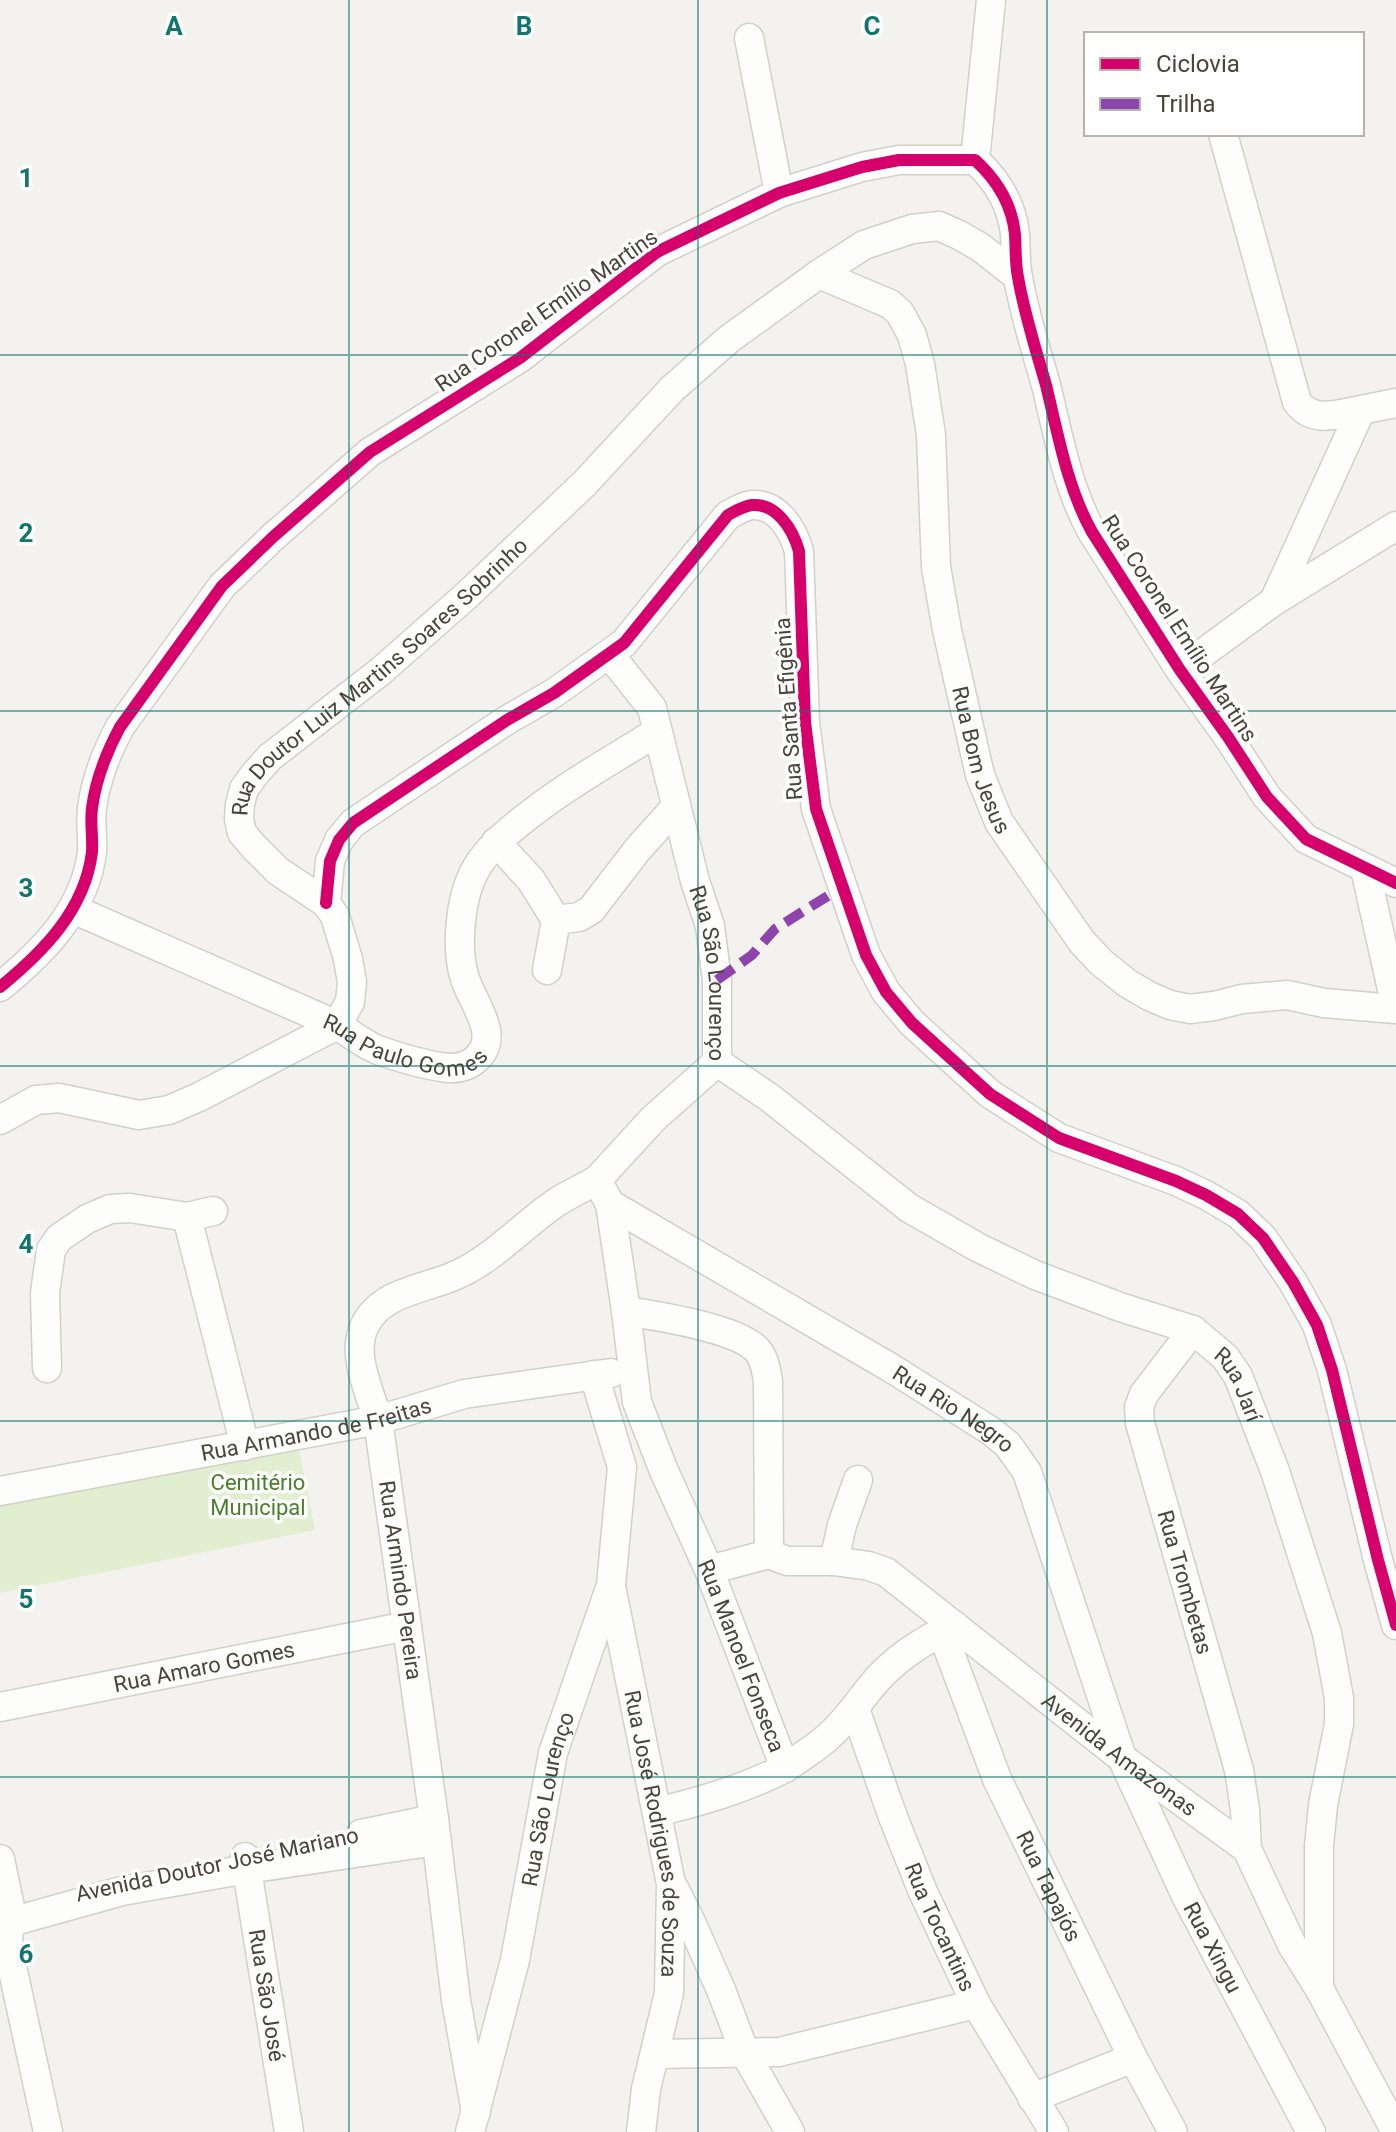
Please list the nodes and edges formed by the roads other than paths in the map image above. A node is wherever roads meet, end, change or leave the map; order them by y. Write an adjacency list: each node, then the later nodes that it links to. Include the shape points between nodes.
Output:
1 (991, 0): 4 (street)
2 (749, 38): 5 (street)
3 (1224, 136): 9 (street, via 1297,402 1316,417)
4 (975, 160): 5 (street, Rua Coronel Emílio Martins, via 886,162); 7 (street, Rua Coronel Emílio Martins, via 1010,207)
5 (779, 193): 20 (street, Rua Coronel Emílio Martins, via 657,252 520,358 370,452 222,586 107,750 92,810 92,852)
6 (819, 274): 7 (street, Rua Doutor Luiz Martins Soares Sobrinho, via 864,245 939,226 980,247); 19 (street, Rua Doutor Luiz Martins Soares Sobrinho, via 729,339 467,595 254,775 240,804 242,833 278,871); 24 (street, Rua Bom Jesus, via 890,304 912,335 931,435 936,567 980,775 999,822 1082,942 1127,983 1170,1005 1190,1009 1287,995)
7 (1017, 276): 13 (street, Rua Coronel Emílio Martins, via 1080,510)
8 (1396, 403): 9 (street)
9 (1361, 410): 11 (street)
10 (1396, 526): 11 (street)
11 (1274, 601): 13 (street)
12 (610, 655): 14 (street, Rua São Lourenço, via 652,708); 19 (street, Rua Santa Efigênia, via 353,823 330,861); 44 (street, Rua Santa Efigênia, via 728,515 754,505 787,523 799,551 805,722 816,809 866,955 886,992 990,1094 1059,1138 1206,1195 1238,1214 1263,1238 1317,1325)
13 (1180, 670): 17 (street, Rua Coronel Emílio Martins, via 1267,797 1306,839)
14 (657, 732): 15 (street, Rua São Lourenço); 16 (street, Rua Paulo Gomes, via 543,803)
15 (675, 808): 21 (street, via 591,910); 26 (street, Rua São Lourenço, via 710,926 717,980)
16 (496, 842): 21 (street, via 531,880); 25 (street, Rua Paulo Gomes, via 467,887 461,921 464,977 486,1031 480,1058 450,1068 415,1060 375,1049)
17 (1365, 869): 18 (street, Rua Coronel Emílio Martins); 24 (street)
18 (1396, 883)
19 (326, 903): 25 (street, via 335,916 352,982 350,1002)
20 (73, 909): 23 (street, Rua Coronel Emílio Martins, via 56,935); 25 (street, Rua Paulo Gomes)
21 (556, 920): 22 (street)
22 (547, 970)
23 (0, 987)
24 (1396, 1008)
25 (337, 1025): 27 (street, via 169,1110 139,1115 59,1098 36,1100)
26 (717, 1062): 28 (street, Rua São Lourenço, via 653,1119); 30 (street, Rua Jarí, via 909,1208 967,1241 1035,1275)
27 (0, 1120)
28 (603, 1192): 29 (street); 34 (street, Rua Armindo Pereira, via 556,1202 457,1275 381,1304 359,1346); 49 (street, Rua Rio Negro, via 1008,1445 1027,1472)
29 (626, 1311): 32 (street); 40 (street, via 723,1332 753,1346 761,1356 768,1381)
30 (1193, 1330): 53 (street, Rua Trombetas, via 1144,1394 1140,1423 1239,1770); 58 (street, Rua Jarí, via 1238,1376 1327,1633 1339,1724 1319,1846)
31 (47, 1368): 35 (street, via 45,1293 51,1250 59,1238 110,1209 200,1214)
32 (632, 1370): 33 (street, Rua Armando de Freitas); 37 (street, Rua Manoel Fonseca, via 637,1402)
33 (594, 1375): 34 (street, Rua Armando de Freitas, via 464,1394); 36 (street)
34 (378, 1420): 35 (street, Rua Armando de Freitas); 45 (street, Rua Armindo Pereira)
35 (245, 1446): 39 (street, Rua Armando de Freitas)
36 (622, 1467): 37 (street); 43 (street, Rua São Lourenço)
37 (664, 1471): 42 (street, Rua Manoel Fonseca)
38 (858, 1480): 41 (street)
39 (0, 1491)
40 (769, 1554): 41 (street, Avenida Amazonas, via 787,1561); 42 (street, Avenida Amazonas)
41 (834, 1561): 46 (street, Avenida Amazonas, via 886,1572)
42 (709, 1570): 50 (street, Rua Manoel Fonseca)
43 (611, 1585): 51 (street, Rua José Rodrigues de Souza); 64 (street, Rua São Lourenço, via 553,1753 515,1960)
44 (1396, 1625)
45 (407, 1626): 47 (street, Rua Amaro Gomes); 52 (street, Rua Armindo Pereira)
46 (949, 1629): 48 (street, Rua Manoel Fonseca, via 899,1660); 49 (street, Avenida Amazonas); 62 (street, Rua Tapajós, via 997,1779)
47 (0, 1707)
48 (855, 1709): 50 (street, Rua Manoel Fonseca, via 831,1735); 59 (street, Rua Tocantins, via 923,1892)
49 (1122, 1758): 53 (street, Avenida Amazonas); 71 (street, Rua Xingu, via 1187,1898)
50 (785, 1768): 51 (street, via 711,1799)
51 (657, 1812): 56 (street, Rua José Rodrigues de Souza)
52 (436, 1830): 55 (street, Avenida Doutor José Mariano); 64 (street, Rua Armindo Pereira)
53 (1247, 1849): 58 (street, Avenida Amazonas, via 1292,1945)
54 (0, 1859): 57 (street)
55 (246, 1863): 57 (street, Avenida Doutor José Mariano); 66 (street, Rua São José)
56 (671, 1884): 60 (street); 61 (street, Rua José Rodrigues de Souza, via 669,1993)
57 (5, 1924): 65 (street)
58 (1319, 1988): 72 (street, Avenida Amazonas)
59 (976, 2004): 60 (street, via 779,2052); 63 (street, Rua Tocantins)
60 (745, 2053): 61 (street); 68 (street)
61 (655, 2054): 67 (street, Rua José Rodrigues de Souza)
62 (1133, 2058): 63 (street); 70 (street, Rua Tapajós)
63 (1032, 2098): 69 (street, Rua Tocantins)
64 (473, 2122)
65 (48, 2132)
66 (289, 2132)
67 (641, 2132)
68 (790, 2132)
69 (1054, 2132)
70 (1173, 2132)
71 (1311, 2132)
72 (1396, 2132)

